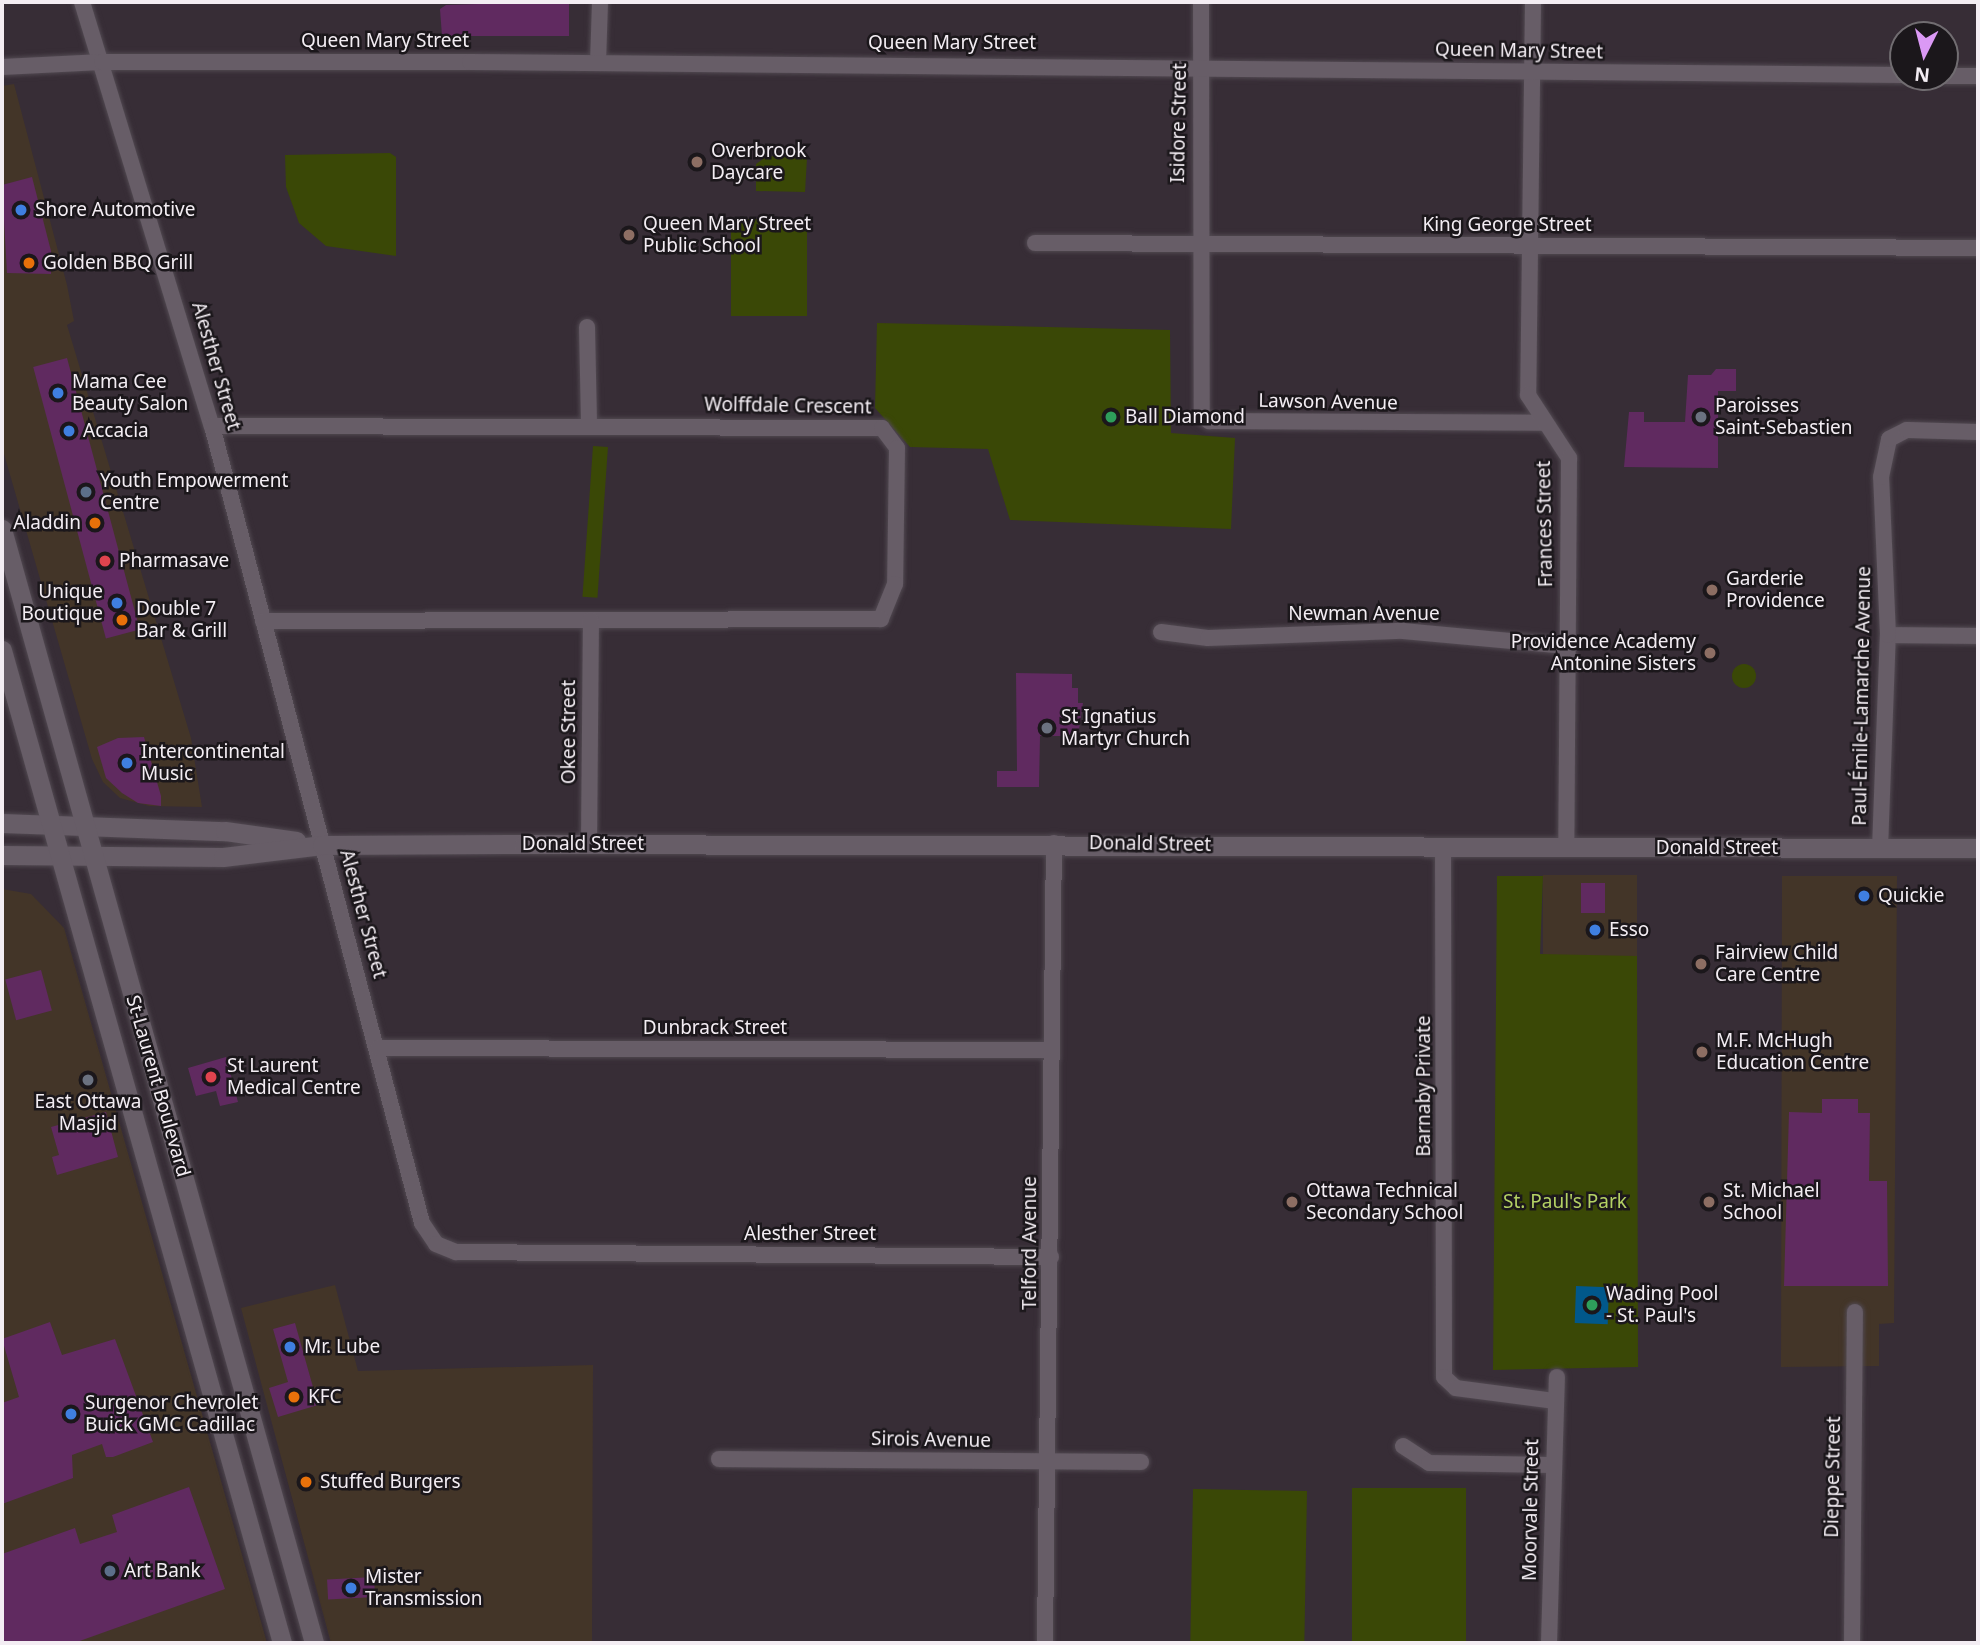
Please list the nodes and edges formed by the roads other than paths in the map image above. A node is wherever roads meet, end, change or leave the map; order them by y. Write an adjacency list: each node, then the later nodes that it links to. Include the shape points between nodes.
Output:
1 (82, 2): 5 (street, Alesther Street)
2 (600, 2): 6 (street)
3 (1201, 2): 8 (street, Isidore Street)
4 (1532, 2): 9 (street, Frances Street)
5 (102, 62): 6 (street, Queen Mary Street); 7 (street, Queen Mary Street); 20 (street, Alesther Street)
6 (598, 63): 8 (street, Queen Mary Street)
7 (2, 67)
8 (1201, 68): 9 (street, Queen Mary Street); 14 (street, Isidore Street)
9 (1531, 72): 10 (street, Queen Mary Street); 15 (street, Frances Street)
10 (1889, 75)
11 (1959, 76): 12 (street)
12 (1978, 76)
13 (1035, 243): 14 (street, King George Street)
14 (1198, 245): 15 (street, King George Street); 19 (street, Lawson Avenue, via 1202,416 1209,421)
15 (1531, 245): 16 (street, King George Street); 19 (street, Frances Street, via 1528,395)
16 (1978, 248)
17 (587, 327): 18 (street)
18 (589, 423): 20 (street, Wolffdale Crescent); 23 (street, Wolffdale Crescent, via 882,428 897,449 895,584 881,619)
19 (1542, 423): 28 (street, Frances Street, via 1569,458)
20 (212, 426): 24 (street, Alesther Street)
21 (1978, 432): 26 (street, Paul-Émile-Lamarche Avenue, via 1907,430 1889,439 1881,477)
22 (2, 529): 32 (street, St-Laurent Boulevard)
23 (591, 620): 24 (street, Wolffdale Crescent); 34 (street, Okee Street)
24 (263, 621): 35 (street, Alesther Street)
25 (1161, 632): 28 (street, Newman Avenue, via 1208,638 1403,631)
26 (1888, 635): 27 (street); 39 (street, Paul-Émile-Lamarche Avenue)
27 (1978, 636)
28 (1566, 646): 37 (street, Frances Street)
29 (2, 650): 31 (street, St-Laurent Boulevard)
30 (2, 823): 31 (street, Donald Street)
31 (54, 826): 32 (street, Donald Street); 40 (street, St-Laurent Boulevard)
32 (84, 827): 35 (street, Donald Street, via 225,831); 41 (street, St-Laurent Boulevard)
33 (1054, 843): 34 (street, Donald Street); 36 (street, Donald Street); 44 (street, Telford Avenue)
34 (589, 844): 35 (street, Donald Street)
35 (322, 845): 41 (street, Donald Street, via 222,857); 43 (street, Alesther Street)
36 (1443, 846): 37 (street, Donald Street); 48 (street, Barnaby Private, via 1444,1377 1456,1388)
37 (1566, 848): 39 (street, Donald Street)
38 (1978, 848): 39 (street, Donald Street)
39 (1880, 849)
40 (61, 854): 41 (street, Donald Street); 42 (street, Donald Street); 54 (street, St-Laurent Boulevard)
41 (92, 854): 55 (street, St-Laurent Boulevard)
42 (2, 855)
43 (378, 1048): 44 (street, Dunbrack Street); 45 (street, Alesther Street, via 422,1223 436,1244 456,1252)
44 (1052, 1050): 45 (street, Telford Avenue)
45 (1051, 1256): 52 (street, Telford Avenue)
46 (1855, 1312): 58 (street, Dieppe Street)
47 (1557, 1377): 48 (street, Moorvale Street)
48 (1555, 1401): 53 (street, Moorvale Street)
49 (1403, 1446): 53 (street, via 1429,1463)
50 (719, 1459): 52 (street, Sirois Avenue)
51 (1142, 1462): 52 (street, Sirois Avenue)
52 (1049, 1463): 56 (street, Telford Avenue)
53 (1552, 1465): 57 (street, Moorvale Street)
54 (282, 1643)
55 (314, 1643)
56 (1045, 1643)
57 (1549, 1643)
58 (1852, 1643)

